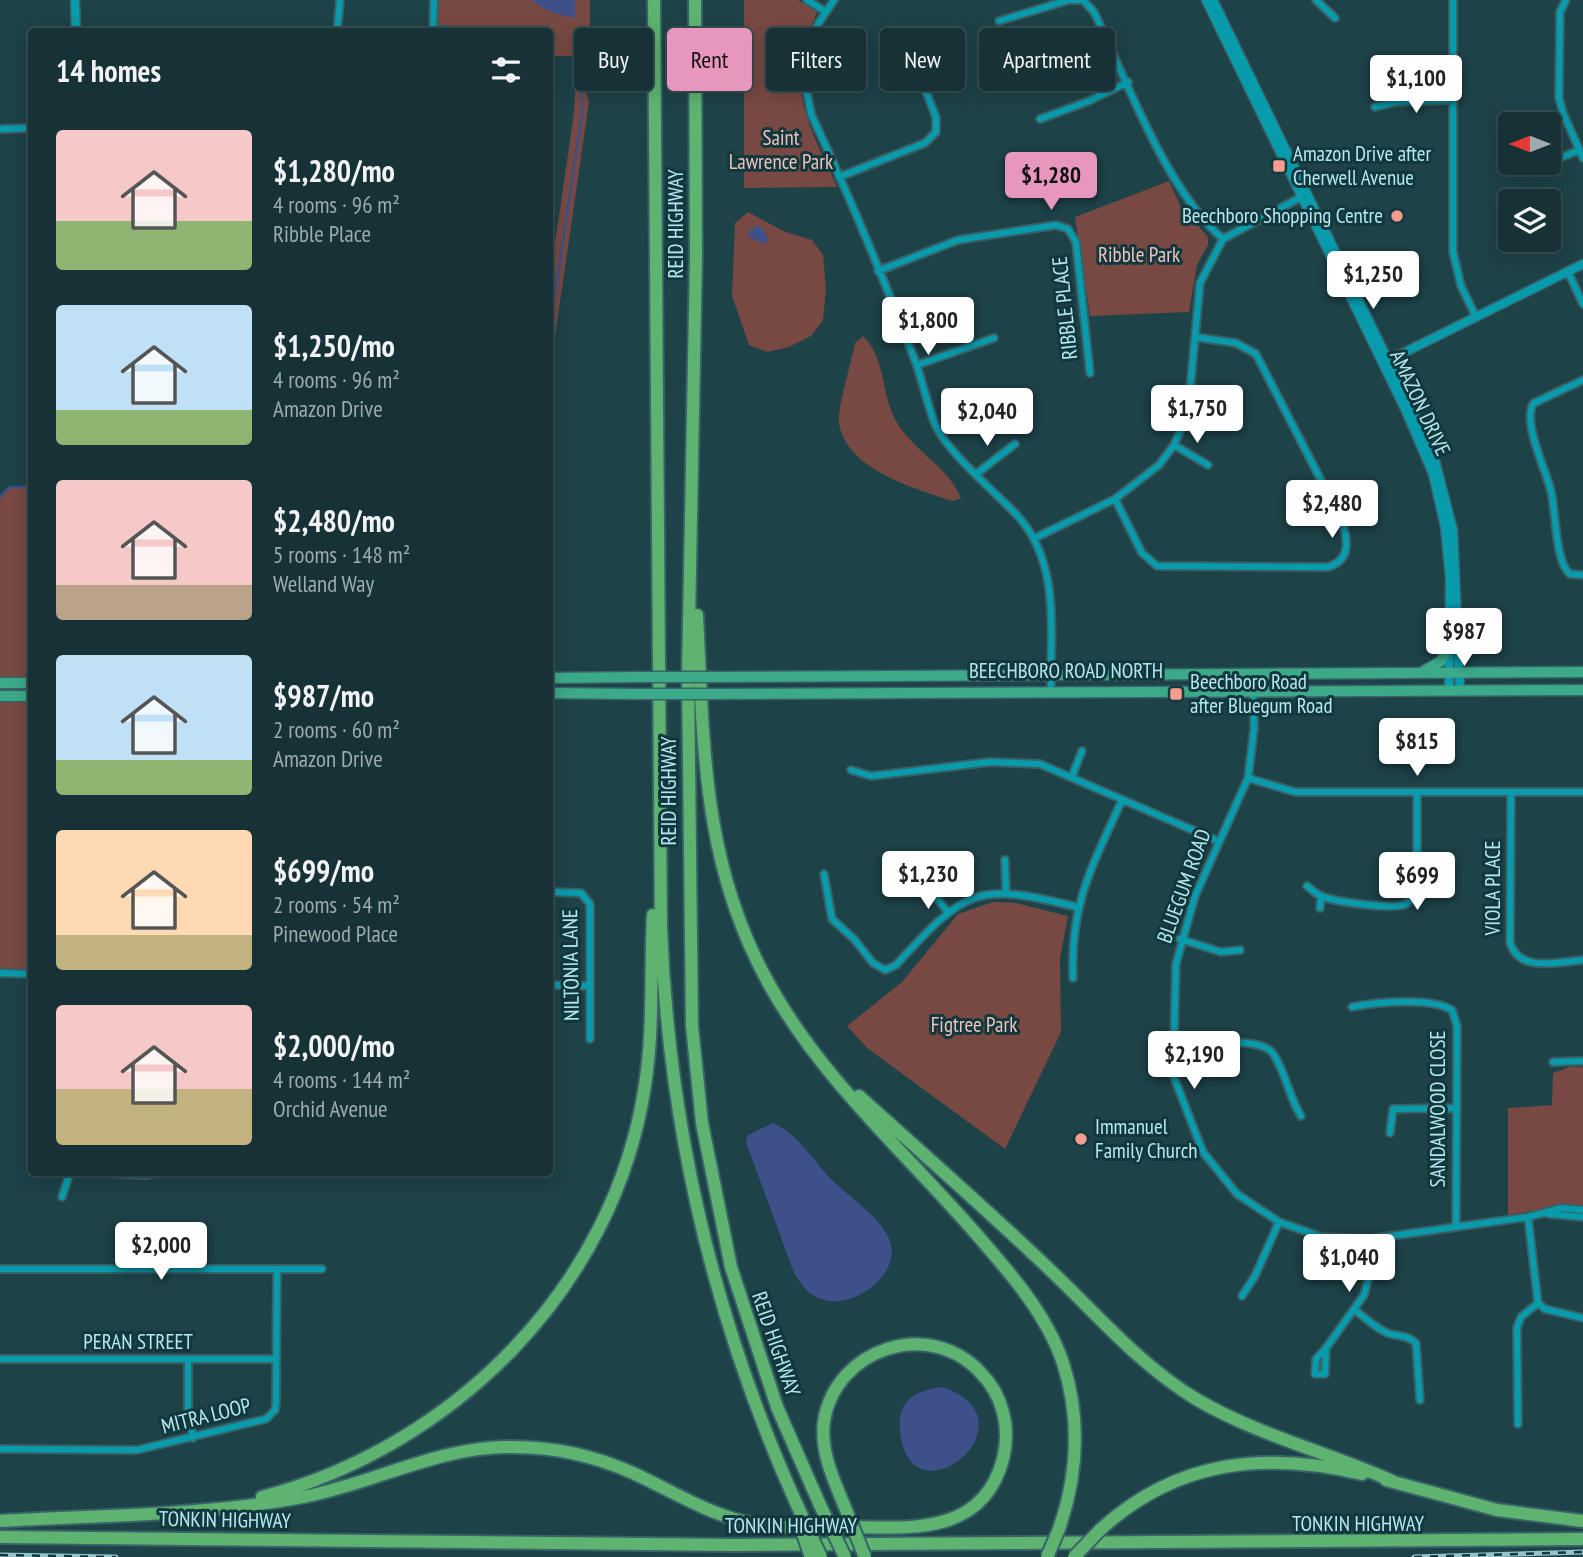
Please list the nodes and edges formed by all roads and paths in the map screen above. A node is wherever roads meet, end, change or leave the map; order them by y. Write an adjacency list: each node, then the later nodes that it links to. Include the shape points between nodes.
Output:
1 (75, 0): 17 (street)
2 (340, 0): 18 (street)
3 (433, 0): 19 (street)
4 (654, 0): 69 (highway, REID HIGHWAY)
5 (695, 0): 40 (highway, REID HIGHWAY)
6 (807, 0): 14 (street)
7 (834, 0): 14 (street)
8 (1082, 0): 16 (street); 20 (street, via 1094,12)
9 (1206, 0): 31 (street, AMAZON DRIVE)
10 (1213, 0): 31 (street, AMAZON DRIVE)
11 (1316, 0): 15 (street)
12 (1453, 0): 22 (street)
13 (1566, 0): 27 (street, via 1560,12 1559,98)
14 (826, 12): 30 (street, via 803,70 811,114)
15 (1335, 18)
16 (999, 21)
17 (76, 28)
18 (337, 28)
19 (433, 28)
20 (1128, 82): 24 (street); 32 (street, via 1175,182)
21 (926, 91): 30 (street, via 936,117 936,132 925,143)
22 (1453, 100): 23 (street); 37 (street, via 1453,252 1461,286)
23 (1375, 107)
24 (1040, 118)
25 (28, 128): 26 (street)
26 (0, 129)
27 (1579, 150): 28 (street); 29 (street)
28 (1561, 158)
29 (1583, 158)
30 (839, 177): 34 (street)
31 (1305, 195): 32 (street); 41 (street, AMAZON DRIVE)
32 (1223, 239): 38 (street, via 1200,283)
33 (1583, 264): 35 (street)
34 (877, 271): 42 (street); 43 (street, RIBBLE PLACE, via 972,236 1056,225 1068,229 1076,242)
35 (1568, 272): 36 (street); 37 (street)
36 (1583, 304)
37 (1476, 317): 41 (street)
38 (1195, 337): 46 (street, via 1188,412); 49 (street, via 1236,343 1256,354 1342,521 1345,557 1328,567 1157,566 1142,552)
39 (994, 338): 42 (street)
40 (694, 345): 101 (highway, via 696,597 707,794 715,843 729,896 769,985); 138 (highway, REID HIGHWAY, bridge, via 688,689 690,977 696,1075 714,1196 744,1314 776,1406)
41 (1386, 361): 52 (street, AMAZON DRIVE, via 1424,448 1440,499 1449,570); 53 (street, AMAZON DRIVE, via 1433,453 1447,501 1455,547)
42 (916, 365): 48 (street, via 936,426)
43 (1090, 373)
44 (1583, 380): 51 (street, via 1534,403 1529,416 1551,492 1562,563 1570,574)
45 (1015, 444): 48 (street)
46 (1174, 445): 47 (street); 49 (street, via 1158,465)
47 (1208, 465)
48 (976, 474): 50 (street)
49 (1115, 499): 50 (street)
50 (1035, 538): 57 (street, via 1048,579)
51 (1583, 575)
52 (1450, 646): 53 (street, AMAZON DRIVE); 55 (main road, via 1441,661)
53 (1454, 673): 54 (main road, BEECHBORO ROAD NORTH); 55 (main road, BEECHBORO ROAD NORTH); 62 (street, AMAZON DRIVE)
54 (1583, 673)
55 (1417, 674): 56 (main road, BEECHBORO ROAD NORTH)
56 (1253, 675): 57 (main road, BEECHBORO ROAD NORTH); 61 (street, BLUEGUM ROAD)
57 (1050, 676): 58 (main road, BEECHBORO ROAD NORTH, bridge); 64 (street)
58 (553, 678)
59 (0, 683): 60 (main road)
60 (28, 683)
61 (1253, 689): 62 (main road, BEECHBORO ROAD NORTH); 64 (main road, BEECHBORO ROAD NORTH); 72 (street, BLUEGUM ROAD)
62 (1454, 690): 63 (main road, BEECHBORO ROAD NORTH)
63 (1583, 690)
64 (1051, 691): 65 (main road, BEECHBORO ROAD NORTH, bridge)
65 (553, 694)
66 (0, 696): 67 (main road)
67 (28, 696)
68 (1082, 751): 71 (street)
69 (660, 763): 130 (highway, REID HIGHWAY, via 663,978 679,1127 721,1308); 131 (highway, via 646,1084 621,1176 580,1262 544,1314 502,1362 429,1423 374,1455 316,1480 255,1499)
70 (851, 770): 71 (street, via 871,776 1018,762 1040,764)
71 (1072, 776): 76 (street)
72 (1248, 778): 73 (street, via 1295,792); 77 (street, BLUEGUM ROAD)
73 (1418, 792): 74 (street); 84 (street, via 1417,891 1411,899 1391,906)
74 (1510, 792): 75 (street); 90 (street, VIOLA PLACE, via 1513,954 1520,961 1534,963)
75 (1583, 792)
76 (1122, 800): 77 (street); 85 (street)
77 (1218, 841): 88 (street, BLUEGUM ROAD)
78 (1005, 860): 83 (street)
79 (824, 874): 87 (street, via 832,919 885,970 896,965)
80 (924, 874): 87 (street)
81 (1307, 886): 84 (street)
82 (553, 892): 95 (street, NILTONIA LANE, via 581,893 587,899 591,912)
83 (1006, 892): 85 (street); 87 (street, via 979,895)
84 (1321, 896): 86 (street)
85 (1077, 907): 93 (street)
86 (1320, 908)
87 (947, 911)
88 (1180, 939): 89 (street, via 1221,952); 98 (street, BLUEGUM ROAD)
89 (1240, 950)
90 (1583, 960)
91 (0, 973): 92 (street)
92 (28, 974)
93 (1073, 978)
94 (553, 985): 95 (street)
95 (590, 986): 97 (street, NILTONIA LANE)
96 (1352, 1007): 102 (street, SANDALWOOD CLOSE, via 1441,1003 1452,1010 1457,1026)
97 (590, 1039)
98 (1174, 1049): 103 (street, via 1264,1045 1274,1054); 111 (street, BLUEGUM ROAD, via 1173,1075 1203,1152 1237,1194)
99 (1583, 1061): 100 (street)
100 (1553, 1062)
101 (828, 1067): 129 (highway, via 1151,1368 1244,1423); 140 (highway, bridge, via 992,1252 1051,1335 1075,1418 1074,1475)
102 (1455, 1108): 104 (street, via 1393,1109); 112 (street, SANDALWOOD CLOSE)
103 (1301, 1116)
104 (1390, 1133)
105 (69, 1176): 106 (street)
106 (62, 1197)
107 (1583, 1210): 108 (street, BLUEGUM ROAD, via 1562,1208)
108 (1547, 1214): 109 (street, BLUEGUM ROAD); 110 (street, BLUEGUM ROAD)
109 (1528, 1217): 112 (street, BLUEGUM ROAD); 118 (street)
110 (1583, 1217)
111 (1279, 1222): 113 (street, BLUEGUM ROAD, via 1322,1237); 117 (street)
112 (1456, 1226): 113 (street, BLUEGUM ROAD)
113 (1369, 1239): 119 (street, via 1369,1276)
114 (0, 1269): 115 (street)
115 (277, 1269): 116 (street); 124 (street, MITRA LOOP)
116 (322, 1269)
117 (1242, 1296)
118 (1538, 1303): 120 (street); 126 (street, via 1521,1317 1517,1328)
119 (1356, 1311): 121 (street); 125 (street, via 1382,1330 1406,1334 1416,1343)
120 (1583, 1318)
121 (1326, 1348)
122 (0, 1359): 123 (street, PERAN STREET)
123 (188, 1359): 124 (street, PERAN STREET); 127 (street)
124 (276, 1359): 127 (street, MITRA LOOP, via 276,1403 271,1415 258,1423)
125 (1420, 1400)
126 (1518, 1424)
127 (193, 1438): 128 (street, MITRA LOOP, via 137,1450)
128 (0, 1449)
129 (1392, 1482): 133 (highway, via 1497,1510); 141 (highway, bridge, via 1296,1461 1229,1465 1166,1485 1127,1508)
130 (794, 1505): 136 (highway, bridge); 137 (highway, bridge)
131 (193, 1509): 132 (highway); 139 (highway, bridge, via 305,1497 479,1448 532,1447 611,1464 746,1522 778,1527 934,1525 971,1508 990,1488 1002,1464 1003,1410 983,1374 962,1356 923,1344 883,1349 849,1372 833,1395 823,1434 827,1461 844,1504)
132 (0, 1521)
133 (1583, 1521)
134 (0, 1537): 135 (highway, TONKIN HIGHWAY, via 720,1545)
135 (1583, 1539)
136 (811, 1557)
137 (821, 1557)
138 (845, 1557)
139 (865, 1557)
140 (1047, 1557)
141 (1074, 1557)

